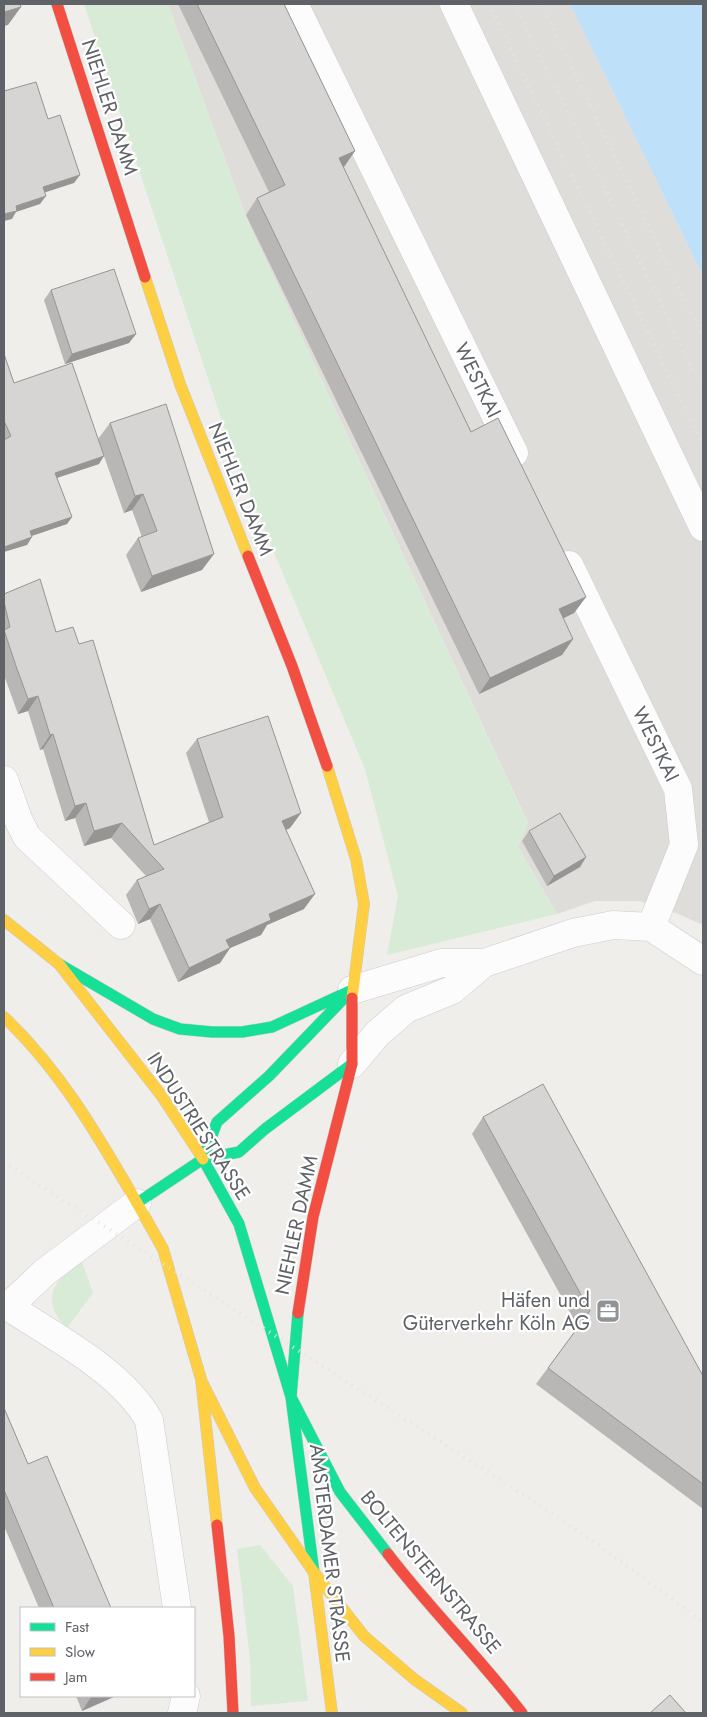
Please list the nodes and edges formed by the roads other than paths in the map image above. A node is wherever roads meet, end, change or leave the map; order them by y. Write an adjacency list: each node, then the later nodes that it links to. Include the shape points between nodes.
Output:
1 (57, 4): 14 (main road, NIEHLER DAMM, via 180,384 292,666 356,859 364,904)
2 (294, 4): 4 (street, WESTKAI)
3 (454, 4): 5 (street)
4 (525, 477)
5 (703, 527)
6 (556, 539): 10 (street, WESTKAI, via 678,789 684,845)
7 (4, 780): 9 (street, via 28,837)
8 (4, 920): 13 (main road, INDUSTRIESTRASSE)
9 (121, 925)
10 (651, 927): 11 (street); 12 (street, via 613,925 573,934)
11 (703, 961)
12 (484, 963): 14 (street, via 442,963); 16 (street, via 452,990 406,1009 378,1033)
13 (59, 964): 14 (main road, via 153,1019 180,1028 212,1032 272,1027); 17 (main road, INDUSTRIESTRASSE, via 161,1095)
14 (352, 990): 16 (main road, NIEHLER DAMM); 17 (main road, via 268,1076 217,1122)
15 (4, 1017): 18 (main road, via 52,1068)
16 (352, 1064): 17 (main road, via 238,1152); 21 (main road, NIEHLER DAMM, via 313,1217 299,1298)
17 (203, 1159): 18 (main road); 21 (main road, INDUSTRIESTRASSE, via 240,1224)
18 (137, 1203): 19 (street, via 44,1272); 20 (main road, via 163,1249)
19 (6, 1305): 23 (street, via 113,1378 141,1405 149,1420)
20 (201, 1379): 22 (main road, via 255,1488); 26 (main road, via 229,1636)
21 (290, 1397): 22 (main road, AMSTERDAMER STRASSE); 29 (main road, BOLTENSTERNSTRASSE, via 340,1492 408,1580)
22 (313, 1571): 27 (main road, AMSTERDAMER STRASSE); 28 (main road, via 364,1636 414,1679)
23 (177, 1607)
24 (186, 1697): 25 (street)
25 (182, 1713)
26 (233, 1713)
27 (332, 1713)
28 (462, 1713)
29 (522, 1713)

